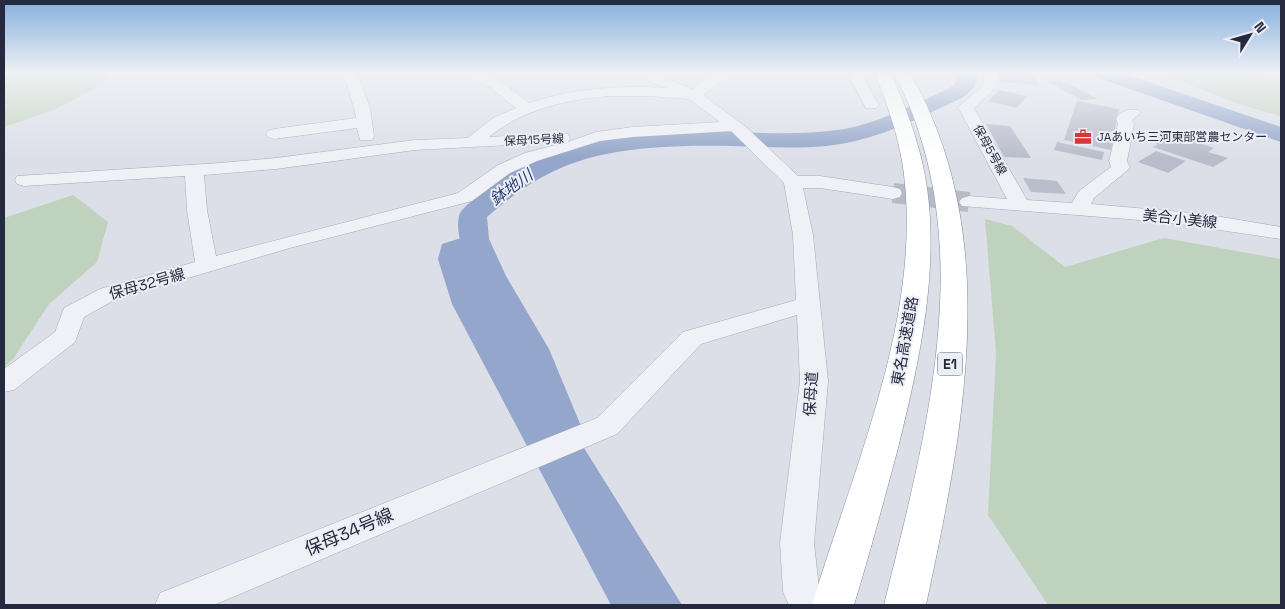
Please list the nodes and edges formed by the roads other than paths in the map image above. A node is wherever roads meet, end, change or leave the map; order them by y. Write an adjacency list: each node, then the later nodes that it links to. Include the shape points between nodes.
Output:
1 (360, 101): 12 (street)
2 (517, 101): 10 (street)
3 (546, 101): 10 (street)
4 (703, 101): 14 (street)
5 (869, 101): 9 (street)
6 (897, 101): 13 (highway, 東名高速道路 / E1)
7 (913, 101): 13 (highway, 東名高速道路 / E1)
8 (973, 101): 24 (street, 保母5号線, via 966,107)
9 (871, 105)
10 (527, 109): 17 (street, via 496,123)
11 (1133, 113): 25 (street, via 1124,118 1126,124 1118,161 1121,168 1086,194)
12 (364, 122): 15 (street); 18 (street)
13 (914, 125): 32 (highway, 東名高速道路 / E1, via 918,242 908,338 894,399); 33 (highway, 東名高速道路 / E1, via 948,209 953,246 954,325 940,436)
14 (737, 129): 16 (street, via 633,132); 21 (street)
15 (274, 134)
16 (596, 137): 17 (street, 保母15号線); 27 (street, 保母32号線, via 504,169 465,197)
17 (471, 143): 18 (street, 保母15号線)
18 (368, 150): 19 (street, 保母15号線)
19 (194, 170): 20 (street, 保母15号線); 27 (street)
20 (24, 180)
21 (793, 182): 22 (street, via 820,182); 28 (street, 保母道, via 803,235)
22 (893, 193)
23 (969, 202): 24 (street, 美合小美線)
24 (1021, 206): 25 (street, 美合小美線)
25 (1078, 210): 26 (street, 美合小美線, via 1175,216)
26 (1281, 234)
27 (207, 267): 29 (street, 保母32号線, via 108,294 73,313 66,336)
28 (807, 304): 30 (street, 保母34号線, via 692,338 607,426); 31 (street, 保母道, via 814,380 797,543 801,592)
29 (4, 383)
30 (173, 605)
31 (808, 605)
32 (833, 605)
33 (904, 605)

